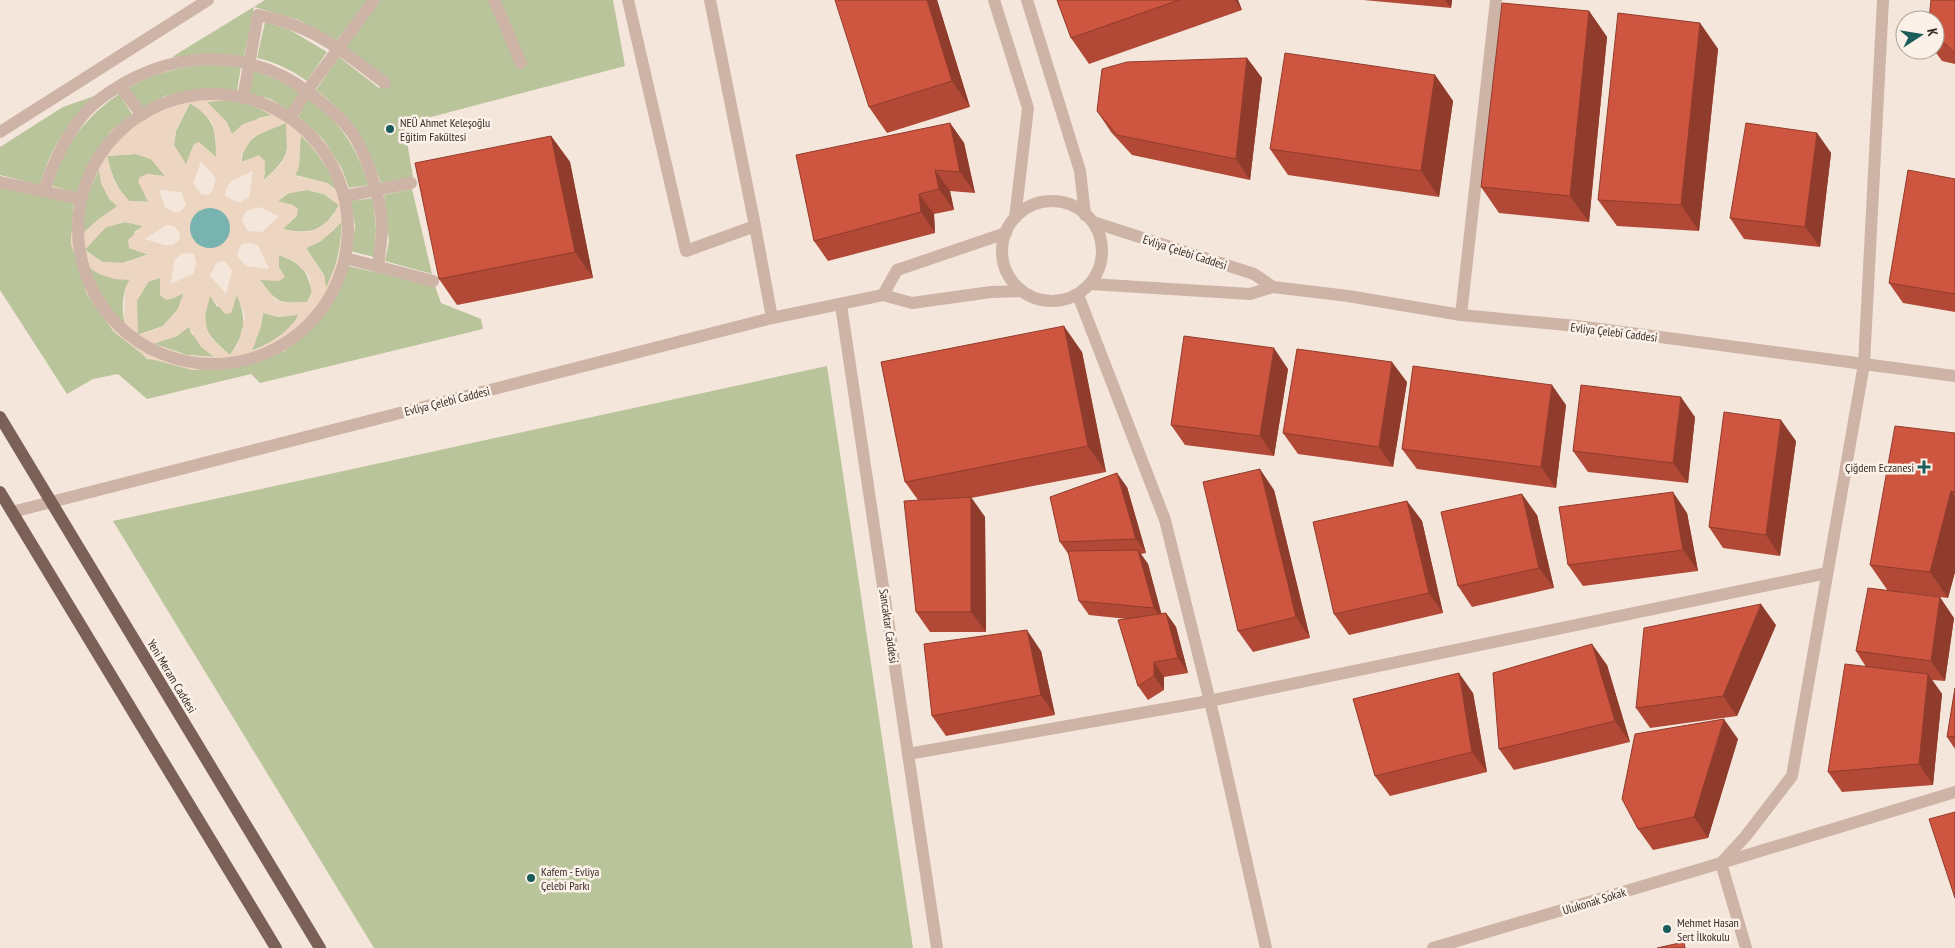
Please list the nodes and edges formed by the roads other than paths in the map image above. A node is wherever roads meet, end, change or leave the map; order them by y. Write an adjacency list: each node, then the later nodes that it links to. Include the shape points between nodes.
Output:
1 (208, 0): 19 (street)
2 (374, 0): 10 (street)
3 (494, 0): 12 (street)
4 (628, 0): 28 (street, via 686,252)
5 (710, 0): 28 (street)
6 (994, 0): 26 (street, via 1028,108)
7 (1027, 0): 27 (street, via 1080,171)
8 (1496, 0): 39 (street)
9 (1883, 0): 41 (street)
10 (338, 49): 11 (street, via 286,22 258,15); 13 (street); 15 (street)
11 (250, 63): 14 (street, via 199,59 170,64 143,73); 15 (street, via 294,80); 16 (street)
12 (521, 63)
13 (385, 83)
14 (120, 86): 17 (street); 22 (street, via 104,95 68,136)
15 (307, 91): 18 (street); 23 (street, via 335,113 356,138)
16 (243, 98): 17 (street, via 206,94 162,103); 18 (street, via 272,106)
17 (142, 115): 25 (street, via 124,127 96,162)
18 (291, 116): 24 (street, via 319,142)
19 (0, 132)
20 (0, 182): 22 (street)
21 (410, 183): 23 (street)
22 (44, 191): 25 (street)
23 (376, 191): 24 (street); 31 (street, via 382,229)
24 (346, 196): 30 (street)
25 (82, 199): 30 (street, via 77,242 90,288 116,324 150,352 196,364 238,361 280,346 313,318 333,292)
26 (1016, 218): 27 (street, via 1035,204 1051,201 1067,204); 29 (street)
27 (1089, 218): 33 (street, via 1100,237 1102,252 1099,269); 34 (street, Evliya Çelebi Caddesi, via 1254,274)
28 (755, 226): 40 (street)
29 (1006, 233): 35 (street, via 1002,255 1006,272); 37 (street, via 897,270)
30 (345, 258): 31 (street)
31 (378, 267): 32 (street)
32 (433, 281)
33 (1091, 284): 34 (street, Evliya Çelebi Caddesi, via 1250,294); 36 (street)
34 (1273, 287): 39 (street, Evliya Çelebi Caddesi)
35 (1022, 291): 36 (street, via 1045,301 1062,300); 37 (street, Evliya Çelebi Caddesi, via 912,303)
36 (1078, 294): 48 (street, via 1165,520)
37 (883, 295): 38 (street, Evliya Çelebi Caddesi)
38 (841, 305): 40 (street, Evliya Çelebi Caddesi); 49 (street, Sancaktar Caddesi)
39 (1461, 315): 41 (street, Evliya Çelebi Caddesi, via 1577,326)
40 (772, 318): 45 (street, Evliya Çelebi Caddesi)
41 (1864, 364): 42 (street, Evliya Çelebi Caddesi); 47 (street)
42 (1955, 376)
43 (0, 417): 45 (main road, Yeni Meram Caddesi)
44 (0, 492): 46 (main road)
45 (52, 502): 46 (street, Evliya Çelebi Caddesi); 54 (main road, Yeni Meram Caddesi)
46 (12, 512): 53 (main road)
47 (1827, 573): 48 (street); 51 (street, via 1792,776)
48 (1209, 701): 49 (street); 56 (street)
49 (908, 754): 55 (street, Sancaktar Caddesi)
50 (1955, 792): 51 (street, Ulukonak Sokak)
51 (1721, 863): 52 (street, Ulukonak Sokak); 57 (street)
52 (1439, 947)
53 (276, 948)
54 (320, 948)
55 (937, 948)
56 (1266, 948)
57 (1746, 948)

